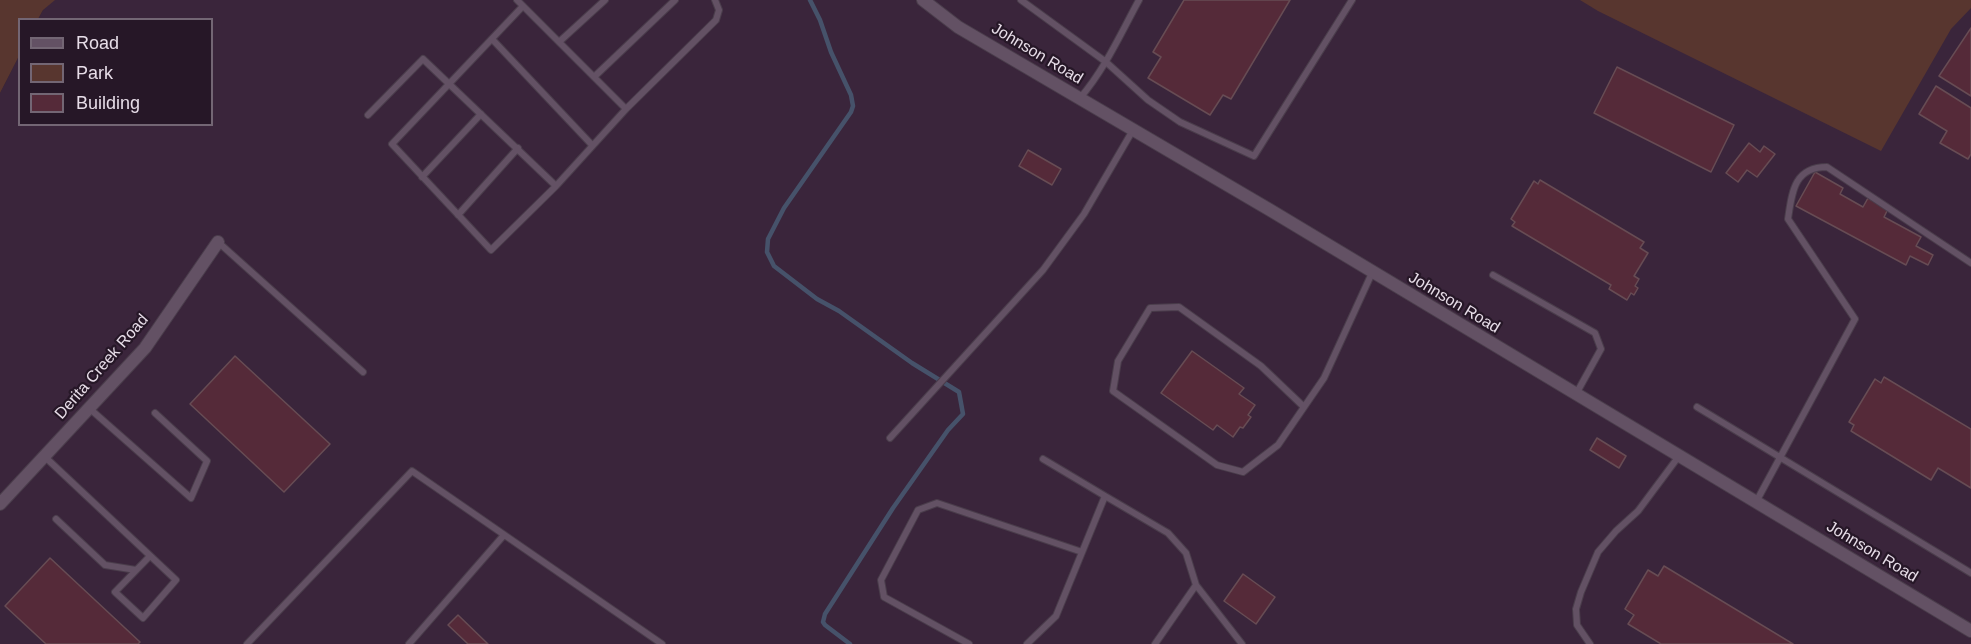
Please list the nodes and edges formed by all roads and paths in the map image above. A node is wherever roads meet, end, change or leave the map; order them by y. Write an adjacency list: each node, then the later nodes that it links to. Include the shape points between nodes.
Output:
1 (517, 0): 9 (lane)
2 (605, 0): 11 (lane)
3 (675, 0): 13 (lane)
4 (715, 0): 16 (lane, via 716,20)
5 (923, 0): 15 (street, Johnson Road, via 958,27)
6 (1021, 0): 12 (lane)
7 (1139, 0): 12 (lane)
8 (1352, 0): 12 (lane, via 1254,156 1180,122 1148,100)
9 (523, 6): 10 (lane); 11 (lane)
10 (492, 39): 14 (lane); 20 (lane)
11 (560, 42): 13 (lane)
12 (1106, 62): 15 (lane)
13 (594, 77): 16 (lane)
14 (449, 84): 17 (lane); 18 (lane, via 423,59); 22 (lane, via 392,144)
15 (1079, 98): 19 (street, Johnson Road)
16 (626, 109): 20 (lane)
17 (481, 114): 21 (lane); 22 (lane)
18 (368, 115)
19 (1133, 130): 27 (street, Johnson Road); 35 (lane, via 1084,214 1043,270)
20 (592, 145): 23 (lane)
21 (518, 148): 23 (lane); 24 (lane)
22 (422, 177): 24 (lane)
23 (556, 186): 24 (lane, via 490,250)
24 (458, 215)
25 (218, 242): 29 (lane); 33 (street, Derita Creek Road, via 145,348)
26 (1971, 263): 38 (lane, via 1827,166 1813,167 1802,175 1792,191 1788,219 1855,319)
27 (1372, 273): 30 (street, Johnson Road); 31 (lane, via 1324,378)
28 (1493, 275): 30 (lane, via 1595,333 1601,349)
29 (363, 372)
30 (1576, 395): 37 (street, Johnson Road)
31 (1304, 407): 31 (lane, via 1278,445 1243,472 1217,465 1113,391 1118,361 1150,308 1179,307 1261,366)
32 (1697, 407): 38 (lane)
33 (89, 408): 34 (lane, via 191,498 207,461); 36 (street, Derita Creek Road)
34 (155, 413)
35 (890, 438)
36 (44, 456): 42 (street, Derita Creek Road); 46 (lane)
37 (1679, 456): 41 (street, Johnson Road); 58 (lane, via 1638,511 1598,552 1576,609 1577,625)
38 (1780, 456): 41 (lane); 48 (lane)
39 (1043, 459): 40 (lane)
40 (1105, 496): 45 (lane); 49 (lane, via 1168,532 1186,553)
41 (1755, 502): 50 (street, Johnson Road)
42 (0, 504)
43 (56, 519): 47 (lane, via 105,565)
44 (504, 535): 51 (lane, via 412,471); 52 (lane); 53 (lane)
45 (1083, 552): 54 (lane, via 937,503 918,510 880,580 884,597); 55 (lane, via 1056,616)
46 (150, 556): 47 (lane); 47 (lane, via 176,580 143,618 116,592)
47 (136, 570)
48 (1971, 573)
49 (1196, 585): 56 (lane); 57 (lane)
50 (1971, 631)
51 (247, 644)
52 (409, 644)
53 (662, 644)
54 (969, 644)
55 (1028, 644)
56 (1155, 644)
57 (1242, 644)
58 (1590, 644)

